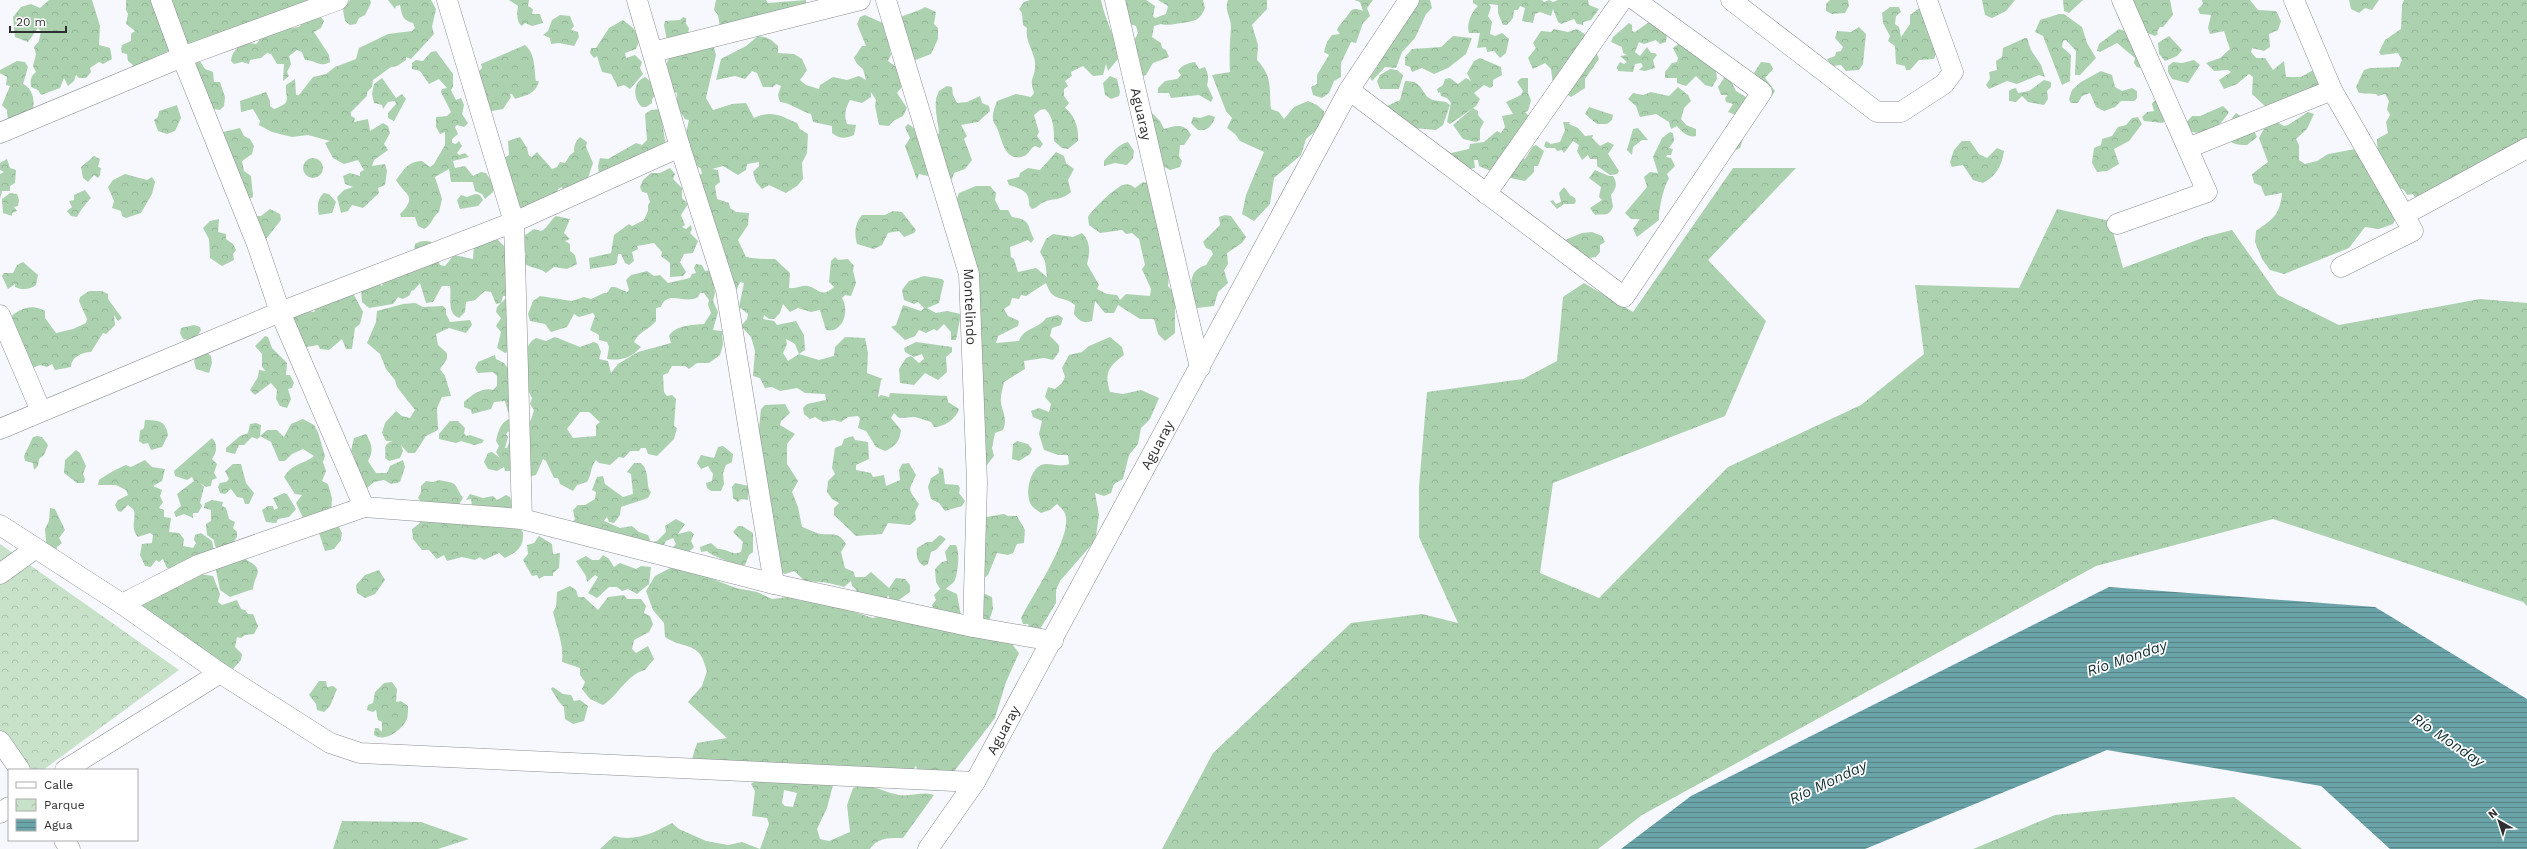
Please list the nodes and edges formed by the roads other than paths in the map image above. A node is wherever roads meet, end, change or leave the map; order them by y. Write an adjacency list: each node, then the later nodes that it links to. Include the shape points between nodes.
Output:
1 (161, 0): 16 (street)
2 (338, 0): 16 (street)
3 (447, 0): 25 (street)
4 (637, 0): 15 (street)
5 (860, 0): 15 (street)
6 (886, 0): 40 (street, Montelindo, via 969,274 977,483)
7 (1115, 0): 30 (street, Aguaray)
8 (1409, 0): 17 (street)
9 (1622, 0): 23 (street)
10 (1635, 0): 23 (street, via 1762,92 1624,297)
11 (1730, 0): 12 (street, via 1877,112 1901,112 1944,84 1953,72)
12 (1927, 0)
13 (2122, 0): 21 (street)
14 (2294, 0): 18 (street)
15 (653, 52): 20 (street)
16 (182, 57): 19 (street); 28 (street, via 258,244)
17 (1349, 90): 23 (street); 30 (street)
18 (2332, 90): 21 (street); 24 (street)
19 (0, 133)
20 (680, 146): 25 (street); 38 (street, via 726,290)
21 (2188, 148): 26 (street, via 2208,192)
22 (2527, 148): 24 (street)
23 (1486, 194)
24 (2404, 215): 27 (street, via 2413,231)
25 (514, 222): 28 (street); 34 (street)
26 (2117, 224)
27 (2342, 267)
28 (280, 312): 31 (street); 33 (street)
29 (0, 316): 31 (street)
30 (1200, 368): 41 (street, Aguaray)
31 (41, 411): 32 (street)
32 (0, 429)
33 (364, 506): 34 (street); 39 (street, via 198,565)
34 (522, 519): 38 (street)
35 (0, 525): 36 (street)
36 (36, 548): 37 (street); 39 (street)
37 (0, 574)
38 (774, 584): 40 (street)
39 (122, 604): 42 (street)
40 (973, 626): 41 (street)
41 (1053, 641): 46 (street, Aguaray)
42 (220, 673): 45 (street); 46 (street, via 330,743 367,754)
43 (0, 741): 44 (street)
44 (19, 769)
45 (67, 769)
46 (975, 782): 47 (street, Aguaray)
47 (928, 849)

